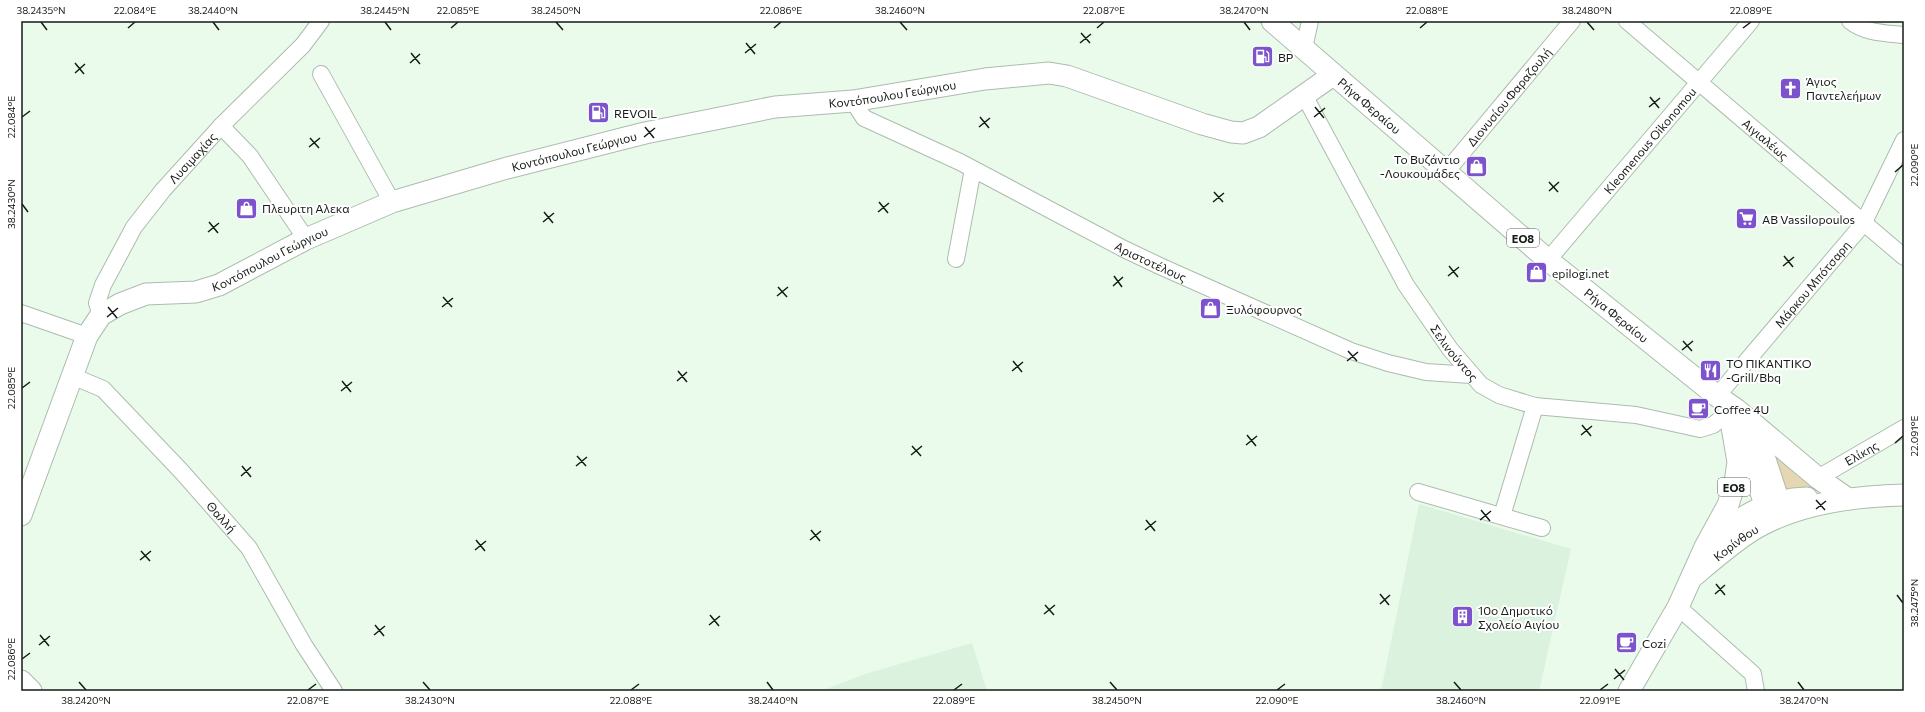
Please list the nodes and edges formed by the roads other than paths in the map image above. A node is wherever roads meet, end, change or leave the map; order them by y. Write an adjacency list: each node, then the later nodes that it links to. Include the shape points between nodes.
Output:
1 (322, 21): 15 (street, Λυσιμαχίας, via 303,45)
2 (1272, 21): 9 (main road, Ρήγα Φεραίου / ΕΟ8)
3 (1310, 21): 9 (street)
4 (1572, 21): 18 (street, Διονυσίου Φαραζουλή)
5 (1627, 21): 12 (street, Αιγιαλέως)
6 (1751, 21): 12 (street, Kleomenous Oikonomou)
7 (1850, 21): 8 (street, via 1871,31)
8 (1904, 35)
9 (1304, 48): 11 (main road, Ρήγα Φεραίου / ΕΟ8)
10 (321, 74): 19 (street)
11 (1333, 74): 13 (main road, Κοντόπουλου Γεώργιου); 18 (main road, Ρήγα Φεραίου / ΕΟ8)
12 (1698, 82): 20 (street, Αιγιαλέως); 24 (street, Kleomenous Oikonomou)
13 (1304, 95): 14 (main road, Κοντόπουλου Γεώργιου, via 1259,127 1243,133 1202,124 1067,76 1049,73 986,79); 28 (street, Σελινούντος, via 1406,286)
14 (852, 101): 17 (street, Αριστοτέλους, via 864,118); 19 (main road, Κοντόπουλου Γεώργιου, via 775,107 645,133 507,168)
15 (221, 126): 21 (street, via 250,156); 26 (street, Λυσιμαχίας, via 163,190 134,227 102,285 97,303)
16 (1904, 140): 20 (street, Μάρκου Μπότσαρη)
17 (973, 169): 23 (street); 28 (street, Αριστοτέλους, via 1130,252 1351,351 1426,372)
18 (1446, 172): 24 (main road, Ρήγα Φεραίου / ΕΟ8)
19 (392, 202): 21 (main road, Κοντόπουλου Γεώργιου)
20 (1863, 224): 22 (street, Αιγιαλέως); 30 (street, Μάρκου Μπότσαρη)
21 (306, 239): 26 (main road, Κοντόπουλου Γεώργιου, via 219,285 196,292 146,294 120,304)
22 (1904, 257)
23 (956, 258)
24 (1548, 260): 30 (main road, Ρήγα Φεραίου / ΕΟ8)
25 (21, 313): 27 (street)
26 (101, 316): 27 (main road, Κοντόπουλου Γεώργιου)
27 (87, 336): 29 (main road, Κοντόπουλου Γεώργιου)
28 (1471, 375): 31 (street, Σελινούντος, via 1481,385 1499,395)
29 (72, 376): 39 (main road, Κοντόπουλου Γεώργιου); 47 (street, Θαλλή, via 103,389 182,472 249,548 304,645)
30 (1717, 396): 32 (main road, ΕΟ8)
31 (1535, 406): 32 (street, Σελινούντος, via 1636,415 1700,429); 40 (street)
32 (1734, 417): 34 (main road); 38 (main road, ΕΟ8, via 1761,447); 42 (main road, ΕΟ8, via 1738,462 1735,482 1728,505)
33 (1904, 428): 34 (street, Ελίκης)
34 (1818, 478): 37 (main road)
35 (1418, 492): 40 (street)
36 (1904, 495): 37 (main road)
37 (1842, 499): 38 (main road)
38 (1775, 511): 42 (main road, ΕΟ8, via 1739,520); 43 (main road, Κορίνθου / ΕΟ8)
39 (21, 515)
40 (1502, 516): 41 (street)
41 (1542, 528)
42 (1705, 547): 43 (main road, Κορίνθου / ΕΟ8)
43 (1692, 578): 44 (main road, Κορίνθου / ΕΟ8)
44 (1678, 607): 48 (main road, Κορίνθου / ΕΟ8); 49 (street, via 1753,674)
45 (21, 680): 46 (main road)
46 (31, 691)
47 (334, 691)
48 (1629, 691)
49 (1756, 691)

